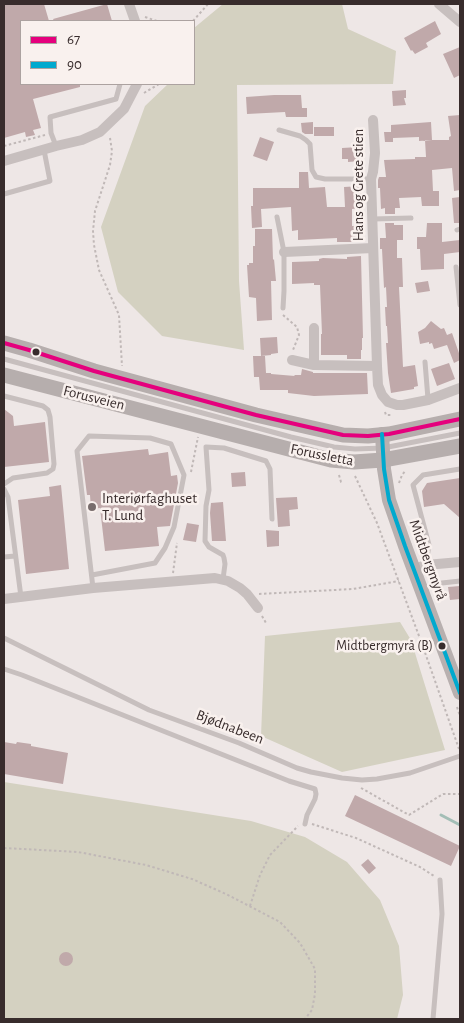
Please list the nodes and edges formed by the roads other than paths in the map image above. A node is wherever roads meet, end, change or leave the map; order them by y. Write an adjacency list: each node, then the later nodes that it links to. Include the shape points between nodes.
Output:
1 (439, 4): 2 (street)
2 (460, 22)
3 (120, 85): 7 (lane, via 116,99 50,117)
4 (136, 85): 7 (street, via 124,109 100,132)
5 (373, 120): 10 (street, Hans og Grete stien, via 375,153)
6 (279, 130): 10 (lane, via 300,136 310,144 312,170 316,177)
7 (56, 146): 8 (street)
8 (44, 150): 9 (street); 11 (lane, via 50,181)
9 (4, 161)
10 (371, 179): 14 (street, Hans og Grete stien)
11 (4, 194)
12 (277, 217): 16 (lane)
13 (411, 218): 14 (lane)
14 (372, 219): 15 (street, Hans og Grete stien)
15 (373, 248): 16 (street, Hans og Grete stien); 26 (street, Hans og Grete stien)
16 (284, 252): 19 (lane)
17 (456, 267): 18 (lane)
18 (460, 305)
19 (283, 308)
20 (314, 328): 25 (street)
21 (4, 343): 31 (main road, Forusveien)
22 (4, 359): 36 (lane, via 309,442 345,448)
23 (292, 360): 25 (street)
24 (425, 362): 30 (lane)
25 (314, 365): 26 (street)
26 (377, 366): 30 (street, Hans og Grete stien, via 378,385 388,402 403,405)
27 (4, 375): 33 (main road, Forusveien)
28 (460, 388): 30 (street, Hans og Grete stien)
29 (4, 396): 38 (lane, via 48,410 54,464 47,473 13,478)
30 (428, 400)
31 (256, 415): 36 (main road, Forussletta, via 342,435 368,436)
32 (460, 419): 36 (main road, Forussletta)
33 (185, 422): 36 (main road, Forussletta, via 330,460 354,462)
34 (460, 432): 36 (lane)
35 (460, 446): 36 (main road, Forussletta)
36 (383, 448): 44 (street, Midtbergmyrå, via 390,500)
37 (460, 469): 44 (lane, via 422,475 413,485 429,545)
38 (4, 484)
39 (4, 489): 41 (lane, via 8,497)
40 (272, 519): 46 (lane, via 270,469 266,461 224,448 206,447 205,541 208,547 223,555)
41 (15, 556): 42 (lane); 50 (lane)
42 (4, 558)
43 (460, 562): 44 (street)
44 (420, 567): 55 (street, Midtbergmyrå)
45 (92, 575): 45 (lane, via 76,451 89,436 150,438 171,444 184,475 174,527 166,548 155,563); 49 (lane)
46 (222, 579): 49 (street); 52 (street, via 243,590)
47 (460, 581): 48 (lane)
48 (442, 583)
49 (93, 588): 50 (street)
50 (21, 597): 51 (street)
51 (4, 599)
52 (258, 608)
53 (4, 638): 56 (lane, Bjødnabeen, via 149,710 311,772 342,778 377,779 434,766)
54 (4, 669): 57 (lane, via 315,789 315,799)
55 (460, 693)
56 (460, 755)
57 (305, 824)
58 (440, 880): 59 (lane, via 442,914)
59 (433, 1019)

